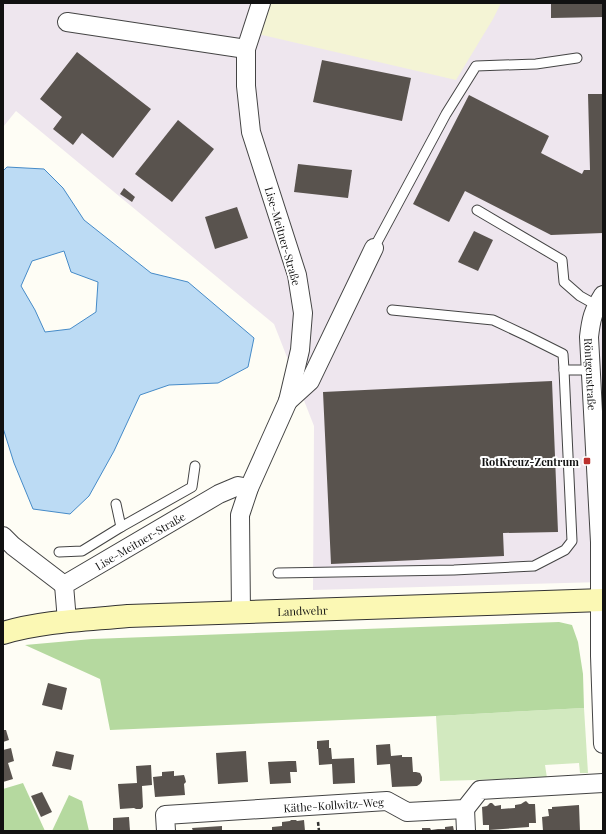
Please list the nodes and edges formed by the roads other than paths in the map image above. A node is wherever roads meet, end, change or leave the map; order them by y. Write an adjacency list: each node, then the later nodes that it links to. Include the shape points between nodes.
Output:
1 (261, 3): 3 (street, Lise-Meitner-Straße)
2 (68, 22): 3 (street)
3 (246, 49): 11 (street, Lise-Meitner-Straße, via 246,86 251,132 297,275 303,312 300,350)
4 (577, 58): 6 (lane, via 536,64 476,66 446,114)
5 (477, 210): 7 (lane, via 562,260 564,282 580,296)
6 (374, 248): 11 (street, via 310,381)
7 (600, 300): 10 (street, Röntgenstraße, via 591,318)
8 (392, 310): 9 (lane, via 493,320 563,354)
9 (564, 370): 10 (lane); 21 (lane, via 572,541 565,550 534,566)
10 (590, 370): 12 (street, Röntgenstraße)
11 (288, 401): 14 (street, Lise-Meitner-Straße)
12 (598, 404): 23 (street, Röntgenstraße)
13 (195, 466): 16 (lane, via 192,487)
14 (249, 488): 20 (street, Lise-Meitner-Straße, via 238,486 219,494); 24 (street, Lise-Meitner-Straße, via 240,515)
15 (116, 504): 16 (lane)
16 (120, 527): 17 (lane)
17 (109, 535): 19 (lane, via 82,551); 20 (lane)
18 (3, 536): 22 (street)
19 (59, 552)
20 (120, 552): 22 (street, Lise-Meitner-Straße)
21 (278, 574)
22 (64, 585): 25 (street)
23 (602, 600): 24 (main road, Landwehr); 27 (street, Röntgenstraße, via 600,656)
24 (241, 612): 25 (main road, Landwehr)
25 (66, 621): 26 (main road, Landwehr)
26 (3, 633)
27 (603, 744)
28 (603, 783): 29 (street, via 480,790)
29 (465, 809): 30 (street, Käthe-Kollwitz-Weg, via 407,812 387,801 165,815); 31 (street)
30 (166, 831)
31 (466, 831)

